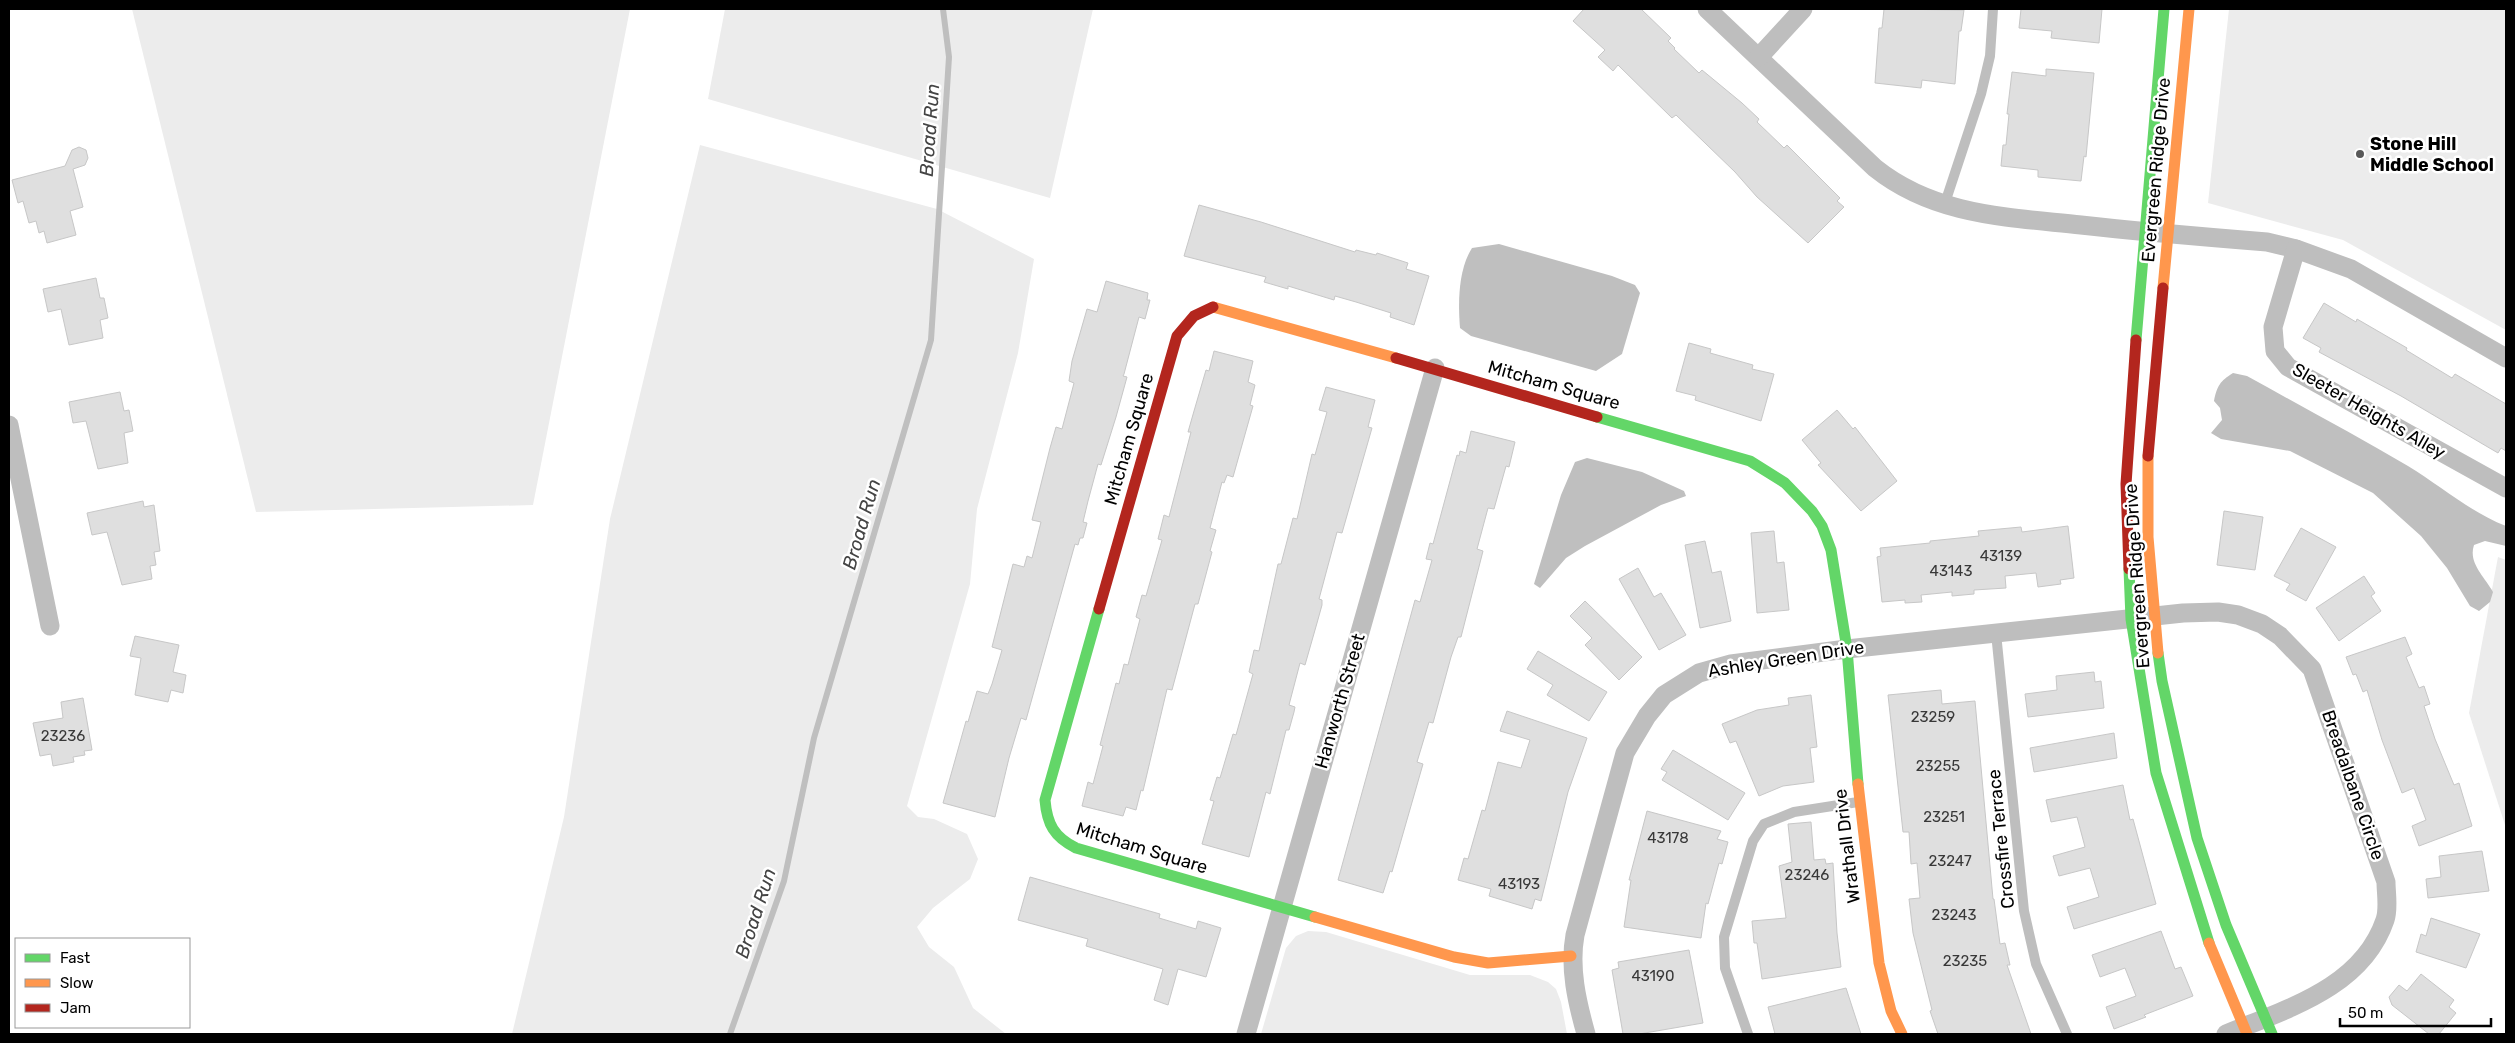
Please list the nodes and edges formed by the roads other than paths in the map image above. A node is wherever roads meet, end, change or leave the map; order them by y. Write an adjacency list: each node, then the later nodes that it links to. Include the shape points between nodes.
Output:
1 (1707, 9): 6 (street)
2 (1803, 9): 6 (street)
3 (1993, 9): 7 (lane, via 1990,56 1981,94)
4 (2164, 9): 8 (street, Evergreen Ridge Drive)
5 (2189, 9): 9 (street, Evergreen Ridge Drive)
6 (1759, 58): 7 (street, via 1889,179)
7 (1944, 206): 8 (street, via 1980,214)
8 (2146, 232): 9 (street); 16 (street, Evergreen Ridge Drive, via 2126,484)
9 (2168, 234): 10 (street, via 2267,242); 15 (street, Evergreen Ridge Drive, via 2148,442 2148,537)
10 (2296, 249): 11 (street, via 2351,269); 14 (street, Sleeter Heights Alley, via 2273,327 2274,350 2288,367)
11 (2506, 358)
12 (1435, 368): 19 (street, Mitcham Square, via 1742,459 1785,484 1822,526 1831,550); 21 (street, Hanworth Street); 21 (street, Mitcham Square, via 1216,306 1196,313 1186,322 1177,336 1072,696 1044,800 1046,821 1060,840 1076,848)
13 (9, 425): 17 (street)
14 (2506, 488)
15 (2154, 617): 16 (street, Ashley Green Drive); 23 (street, Evergreen Ridge Drive, via 2162,681 2197,838 2226,925); 23 (street, Breadalbane Circle, via 2218,612 2238,615 2262,624 2280,636 2312,669 2386,882 2386,918 2369,953 2346,977 2290,1008)
16 (2131, 619): 18 (street, Ashley Green Drive); 24 (street, Evergreen Ridge Drive, via 2156,773 2202,925)
17 (50, 626)
18 (1996, 633): 19 (street, Ashley Green Drive); 29 (lane, Crossfire Terrace, via 2024,911 2036,964)
19 (1847, 649): 20 (street, Wrathall Drive); 22 (street, Ashley Green Drive, via 1731,664 1699,673 1664,695 1625,753)
20 (1859, 802): 27 (lane, via 1794,812 1764,824 1753,840 1724,937 1725,968); 28 (street, Wrathall Drive, via 1880,963 1892,1011)
21 (1282, 908): 22 (street, Mitcham Square, via 1454,958 1488,964); 25 (street, Hanworth Street)
22 (1571, 956): 26 (street, Ashley Green Drive, via 1578,1007)
23 (2270, 1026): 24 (street, Breadalbane Circle)
24 (2245, 1030): 30 (street, Breadalbane Circle)
25 (1246, 1034)
26 (1586, 1034)
27 (1748, 1034)
28 (1902, 1034)
29 (2067, 1034)
30 (2226, 1034)

